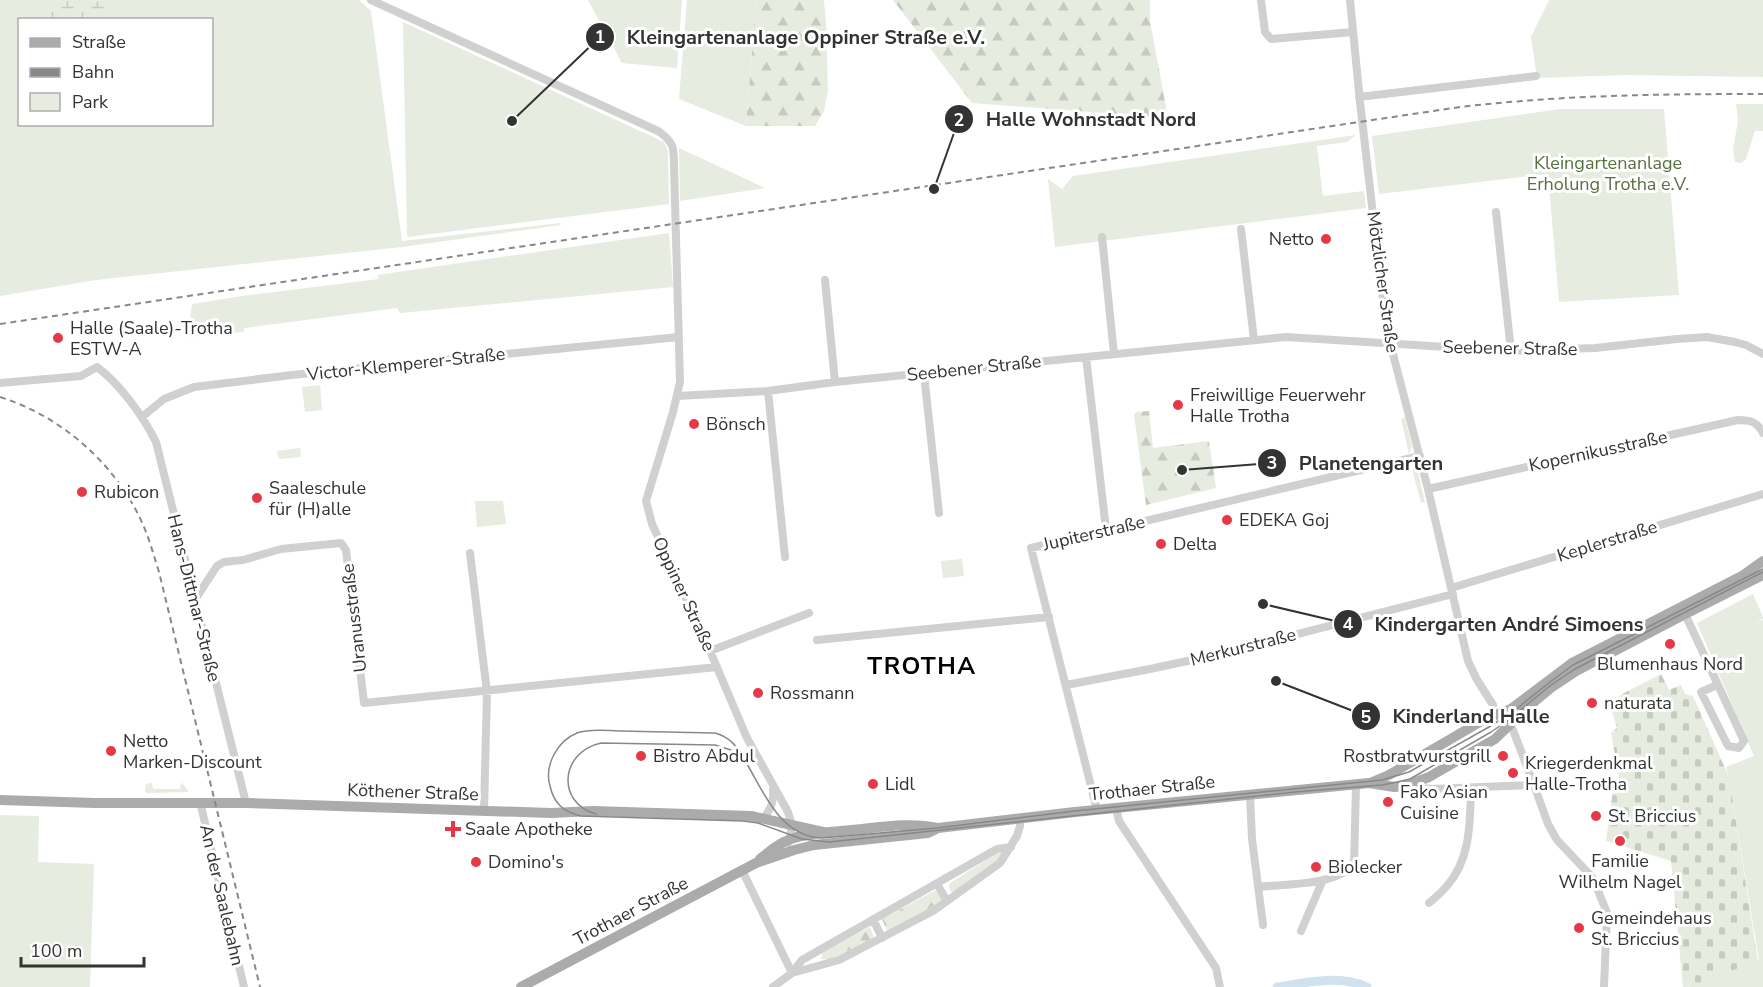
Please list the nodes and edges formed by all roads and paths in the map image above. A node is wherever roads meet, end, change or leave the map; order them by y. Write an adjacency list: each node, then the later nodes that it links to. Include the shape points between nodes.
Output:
1 (371, 0): 11 (street, Oppiner Straße, via 658,131 670,140 674,154)
2 (1261, 0): 4 (street, via 1265,32 1271,39)
3 (1350, 0): 4 (street, Mötzlicher Straße)
4 (1353, 32): 6 (street, Mötzlicher Straße)
5 (1536, 76): 6 (street)
6 (1359, 97): 13 (street, Mötzlicher Straße)
7 (1496, 212): 14 (street)
8 (1241, 229): 12 (street)
9 (1102, 237): 15 (street)
10 (825, 280): 19 (street)
11 (679, 337): 22 (street, Oppiner Straße); 23 (street, Victor-Klemperer-Straße, via 194,387 164,399)
12 (1254, 340): 13 (street, Seebener Straße, via 1286,337); 15 (street, Seebener Straße)
13 (1391, 344): 14 (street, Seebener Straße); 25 (street, Mötzlicher Straße)
14 (1511, 351): 16 (street, Seebener Straße, via 1707,337 1746,345)
15 (1114, 354): 17 (street, Seebener Straße)
16 (1763, 354)
17 (1086, 357): 18 (street, Seebener Straße); 29 (street)
18 (924, 374): 19 (street, Seebener Straße); 28 (street)
19 (835, 382): 21 (street, Seebener Straße)
20 (0, 384): 23 (street, Hans-Dittmar-Straße, via 81,376 97,367)
21 (768, 391): 22 (street, Seebener Straße); 31 (street)
22 (678, 396): 40 (street, Oppiner Straße, via 646,501 652,524)
23 (142, 417): 35 (street, Hans-Dittmar-Straße, via 156,442)
24 (1763, 433): 26 (street, Kopernikusstraße, via 1753,421 1738,420)
25 (1420, 456): 26 (street, Mötzlicher Straße); 29 (street, Jupiterstraße)
26 (1428, 489): 34 (street, Mötzlicher Straße)
27 (1763, 494): 34 (street, Keplerstraße)
28 (939, 513)
29 (1106, 530): 38 (street, Jupiterstraße, via 1031,548)
30 (470, 553): 44 (street)
31 (785, 557)
32 (1763, 561): 45 (main road, Trothaer Straße, via 1742,576 1572,663 1512,709)
33 (1763, 575): 37 (main road, Trothaer Straße)
34 (1452, 591): 42 (street, Merkurstraße, via 1220,654); 45 (street, Mötzlicher Straße, via 1468,661)
35 (194, 601): 44 (street, Uranusstraße, via 217,566 224,562 280,549 341,543 346,550 364,703); 56 (street, Hans-Dittmar-Straße)
36 (809, 613): 40 (street)
37 (1685, 614): 43 (street); 46 (main road, Trothaer Straße, via 1576,671 1528,707)
38 (1049, 617): 39 (street); 42 (street, Jupiterstraße)
39 (817, 640)
40 (710, 651): 41 (street, Oppiner Straße)
41 (717, 667): 44 (street, Uranusstraße); 51 (street, Oppiner Straße)
42 (1066, 685): 58 (street, Jupiterstraße)
43 (1717, 685): 43 (street, via 1744,741 1739,748 1728,746 1701,692)
44 (487, 692): 59 (street)
45 (1496, 709): 46 (street, Mötzlicher Straße); 47 (main road, Trothaer Straße, via 1389,775)
46 (1510, 726): 48 (main road, Trothaer Straße, via 1495,739); 50 (street, Mötzlicher Straße)
47 (1369, 783): 48 (main road, Trothaer Straße, via 1394,787); 49 (main road, Trothaer Straße)
48 (1414, 784): 52 (street, Trothaer Straße, via 1431,789)
49 (1356, 785): 53 (main road, Trothaer Straße); 70 (street, via 1354,865)
50 (1534, 785): 52 (street, Trothaer Straße); 86 (street, Mötzlicher Straße, via 1548,824 1557,840 1593,878 1607,915)
51 (772, 786): 60 (street, via 774,799); 62 (street, Oppiner Straße)
52 (1472, 788): 74 (street, via 1464,857 1448,885)
53 (1250, 795): 57 (main road, Trothaer Straße); 72 (street)
54 (0, 800): 55 (main road, Köthener Straße)
55 (200, 802): 56 (main road, Köthener Straße); 82 (street, An der Saalebahn)
56 (246, 803): 59 (main road, Köthener Straße)
57 (1116, 808): 58 (main road, Trothaer Straße); 85 (street, via 1119,821 1216,968)
58 (1097, 810): 61 (main road, Trothaer Straße)
59 (484, 811): 60 (main road, Köthener Straße)
60 (764, 818): 62 (main road, Köthener Straße)
61 (1020, 819): 63 (main road, Trothaer Straße); 66 (street)
62 (792, 825): 64 (main road, Köthener Straße); 65 (street)
63 (938, 828): 64 (main road, Trothaer Straße, via 905,825); 67 (main road, Trothaer Straße, via 814,845)
64 (823, 832): 65 (main road, Trothaer Straße)
65 (790, 839): 67 (street); 68 (main road, Trothaer Straße)
66 (1011, 847): 71 (street, via 996,849); 73 (street, via 999,863)
67 (778, 856): 68 (main road, Trothaer Straße)
68 (756, 863): 69 (main road, Trothaer Straße)
69 (742, 870): 81 (street); 83 (main road, Trothaer Straße)
70 (1322, 882): 72 (street); 77 (street)
71 (937, 884): 73 (street); 75 (street)
72 (1258, 886): 76 (street)
73 (947, 901): 78 (street)
74 (1429, 903)
75 (873, 919): 78 (street); 79 (street)
76 (1263, 925)
77 (1301, 931)
78 (882, 938): 80 (street)
79 (813, 954): 80 (street); 81 (street)
80 (819, 966): 81 (street)
81 (792, 973): 84 (street)
82 (244, 987)
83 (521, 987)
84 (773, 987)
85 (1220, 987)
86 (1604, 987)

